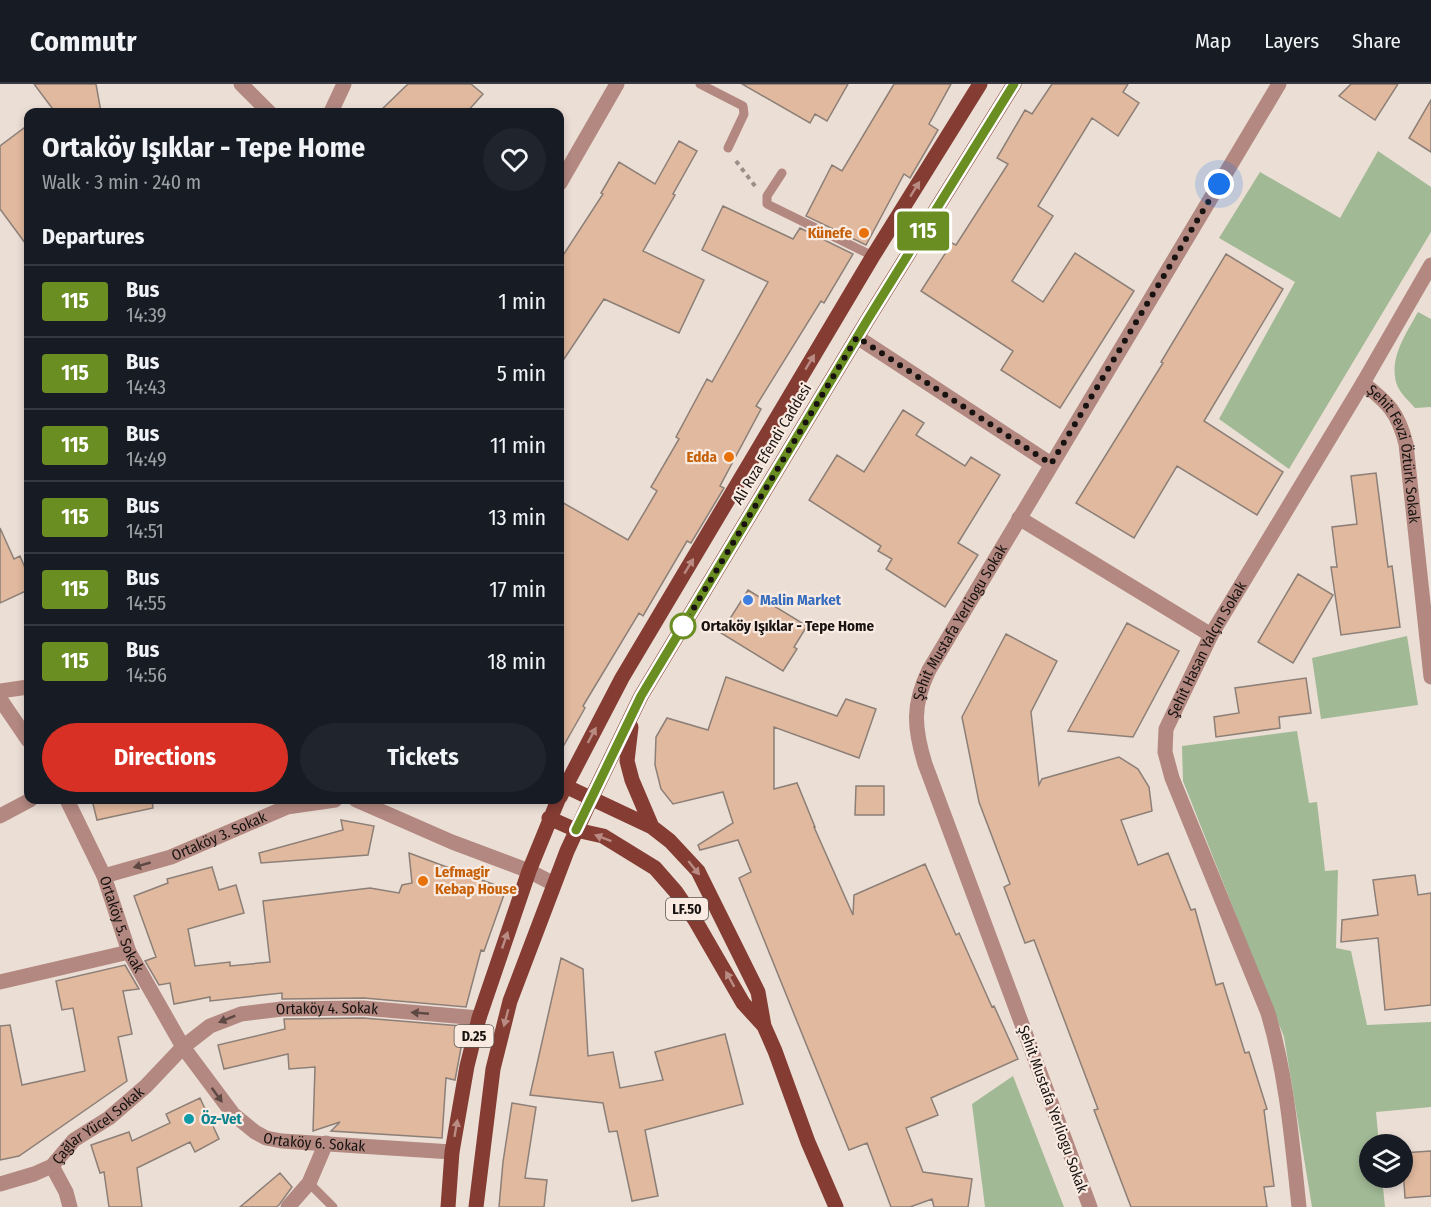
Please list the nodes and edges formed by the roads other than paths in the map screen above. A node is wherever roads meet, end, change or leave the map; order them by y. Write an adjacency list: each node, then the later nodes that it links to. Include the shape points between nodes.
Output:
1 (241, 84): 8 (street)
2 (345, 84): 9 (street)
3 (617, 84): 12 (street)
4 (700, 84): 10 (lane, via 743,106 744,114)
5 (980, 84): 13 (main road, Ali Rıza Efendi Caddesi / D.25, one-way to 5)
6 (1014, 84): 15 (main road, Ali Rıza Efendi Caddesi / D.25)
7 (1279, 84): 17 (street, Şehit Mustafa Yerliogu Sokak)
8 (265, 108)
9 (333, 108)
10 (728, 148)
11 (782, 173): 13 (lane, via 767,196 767,204)
12 (564, 176)
13 (873, 256): 26 (main road, Ali Rıza Efendi Caddesi / D.25, one-way to 13, via 622,678)
14 (1431, 265): 16 (street, Şehit Hasan Yalçın Sokak)
15 (857, 337): 17 (street); 24 (main road, Ali Rıza Efendi Caddesi / D.25)
16 (1363, 383): 19 (street, Şehit Hasan Yalçın Sokak); 20 (street, Şehit Fevzi Öztürk Sokak, via 1392,409 1406,444)
17 (1051, 464): 18 (street, Şehit Mustafa Yerliogu Sokak)
18 (1019, 518): 19 (street); 57 (street, Şehit Mustafa Yerliogu Sokak, via 924,681 915,724 925,764)
19 (1211, 635): 58 (street, Şehit Hasan Yalçın Sokak, via 1166,729 1165,752 1172,778 1268,1013 1290,1114)
20 (1431, 677)
21 (24, 688): 22 (street)
22 (0, 691)
23 (0, 699): 25 (street)
24 (632, 715): 28 (main road, Ali Rıza Efendi Caddesi / D.25); 36 (main road, via 627,761)
25 (24, 734)
26 (564, 788)
27 (564, 794): 28 (main road, LF.50)
28 (591, 799): 36 (main road, LF.50); 37 (main road, Ali Rıza Efendi Caddesi / D.25)
29 (24, 803): 34 (street)
30 (69, 804): 39 (street, Ortaköy 5. Sokak)
31 (287, 804): 39 (street, Ortaköy 3. Sokak, one-way to 39, via 171,857)
32 (365, 804): 38 (street)
33 (556, 804): 35 (main road, Ali Rıza Efendi Caddesi / D.25)
34 (0, 816)
35 (549, 818): 37 (main road, LF.50); 38 (main road, Ali Rıza Efendi Caddesi / D.25)
36 (652, 827): 44 (main road, LF.50, one-way to 44, via 698,871 758,992)
37 (576, 830): 40 (main road, D.25); 44 (main road, LF.50, one-way to 37, via 743,1003 676,892 655,868 603,836)
38 (529, 871): 40 (street); 43 (main road, D.25, one-way to 38)
39 (104, 876): 41 (street, Ortaköy 5. Sokak)
40 (555, 884): 55 (main road, D.25, one-way to 55, via 510,1001 493,1069)
41 (129, 952): 42 (street); 45 (street, Ortaköy 5. Sokak)
42 (0, 982)
43 (479, 1018): 45 (street, Ortaköy 4. Sokak, one-way to 45, via 363,1008 282,1009 241,1014 210,1026); 47 (main road, D.25, one-way to 43)
44 (764, 1026): 56 (main road, LF.50)
45 (183, 1047): 46 (street, Ortaköy 6. Sokak, one-way to 46, via 221,1100 255,1132 282,1141); 48 (street, Çağlar Yücel Sokak, via 109,1118 74,1140)
46 (326, 1143): 47 (street, Ortaköy 6. Sokak); 49 (street)
47 (452, 1152): 54 (main road, D.25)
48 (52, 1166): 50 (street, Çağlar Yücel Sokak); 51 (street)
49 (309, 1182): 52 (street); 53 (lane)
50 (0, 1184)
51 (70, 1207)
52 (288, 1207)
53 (333, 1207)
54 (448, 1207)
55 (476, 1207)
56 (836, 1207)
57 (1090, 1207)
58 (1299, 1207)

